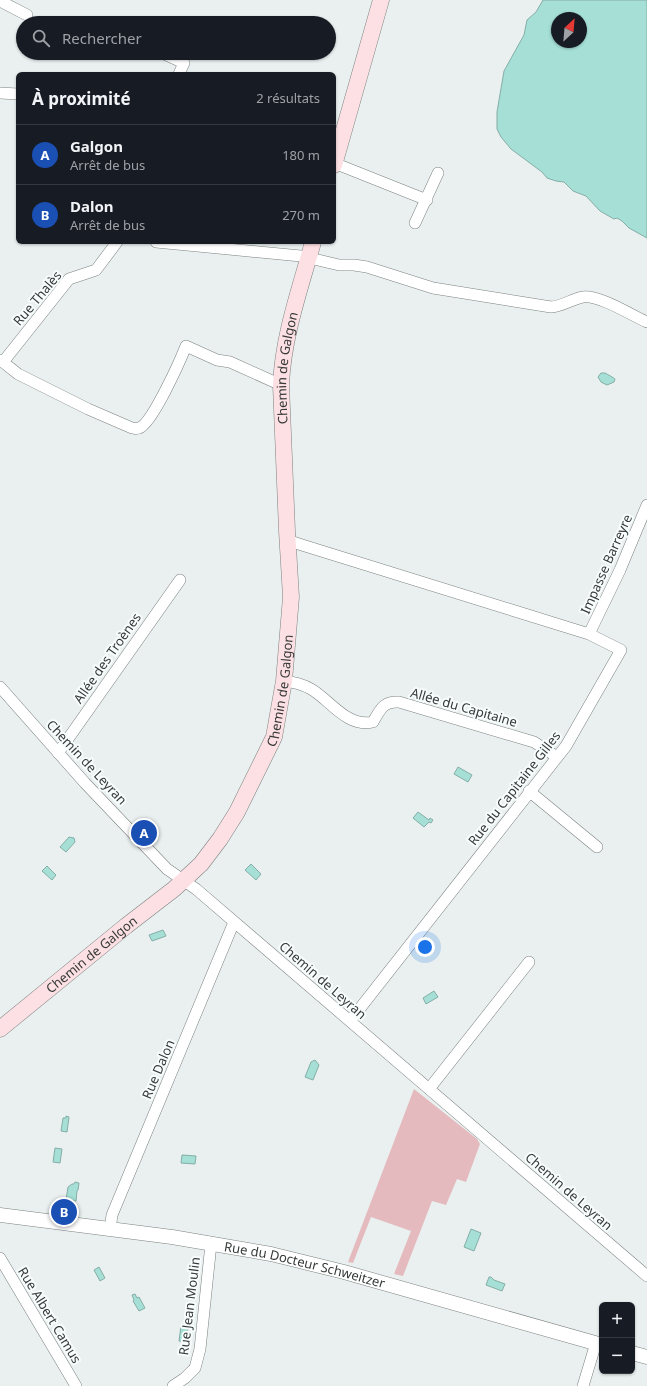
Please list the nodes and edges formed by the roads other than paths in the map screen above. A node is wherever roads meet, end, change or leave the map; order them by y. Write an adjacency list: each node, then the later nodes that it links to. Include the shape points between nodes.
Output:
1 (381, 0): 8 (main road)
2 (0, 1): 3 (street)
3 (27, 15)
4 (177, 60): 5 (street, via 184,63)
5 (180, 72)
6 (0, 93): 7 (street)
7 (16, 94)
8 (336, 157)
9 (336, 165): 11 (street)
10 (438, 173): 11 (street)
11 (427, 200): 12 (street)
12 (415, 223)
13 (116, 244): 18 (street, Rue Thalès, via 96,270 69,279)
14 (175, 244): 16 (street)
15 (312, 244): 16 (main road, Chemin de Galgon)
16 (309, 258): 17 (street, via 339,265 367,267 433,288 551,307 559,307 574,299 592,297); 19 (main road, Chemin de Galgon, via 286,339)
17 (647, 322)
18 (1, 361): 19 (street, via 18,374 88,410 132,428 143,425 162,398 186,346)
19 (281, 385): 21 (main road, Chemin de Galgon)
20 (647, 505): 23 (street, Impasse Barreyre)
21 (288, 542): 23 (street, Rue du Capitaine Gilles); 24 (main road, Chemin de Galgon, via 291,597)
22 (180, 580): 26 (street, Allée des Troènes)
23 (590, 634): 27 (street, Rue du Capitaine Gilles, via 620,650)
24 (284, 681): 27 (street, Allée du Capitaine, via 311,689 332,706 359,722 373,722 387,703 399,702 534,742); 30 (main road, Chemin de Galgon, via 274,737 237,812 201,864)
25 (0, 687): 26 (street, Chemin de Leyran)
26 (58, 753): 30 (street, Chemin de Leyran, via 167,869)
27 (557, 758): 28 (street, Rue du Capitaine Gilles)
28 (530, 791): 29 (street); 33 (street, Rue du Capitaine Gilles)
29 (597, 847)
30 (184, 880): 31 (street, Chemin de Leyran); 34 (main road, Chemin de Galgon)
31 (234, 922): 33 (street, Chemin de Leyran); 37 (street, Rue Dalon, via 112,1216)
32 (528, 962): 35 (street)
33 (350, 1021): 35 (street, Chemin de Leyran)
34 (0, 1029)
35 (429, 1089): 40 (street, Chemin de Leyran)
36 (0, 1215): 37 (street, Rue du Docteur Schweitzer)
37 (110, 1229): 38 (street, Rue du Docteur Schweitzer)
38 (211, 1244): 41 (street, Rue du Docteur Schweitzer, via 271,1254 344,1272); 45 (street, Rue Jean Moulin, via 197,1362 185,1378)
39 (0, 1258): 44 (street, Rue Albert Camus)
40 (647, 1276)
41 (599, 1344): 46 (street)
42 (635, 1354): 43 (street)
43 (647, 1357)
44 (76, 1386)
45 (173, 1386)
46 (583, 1386)

